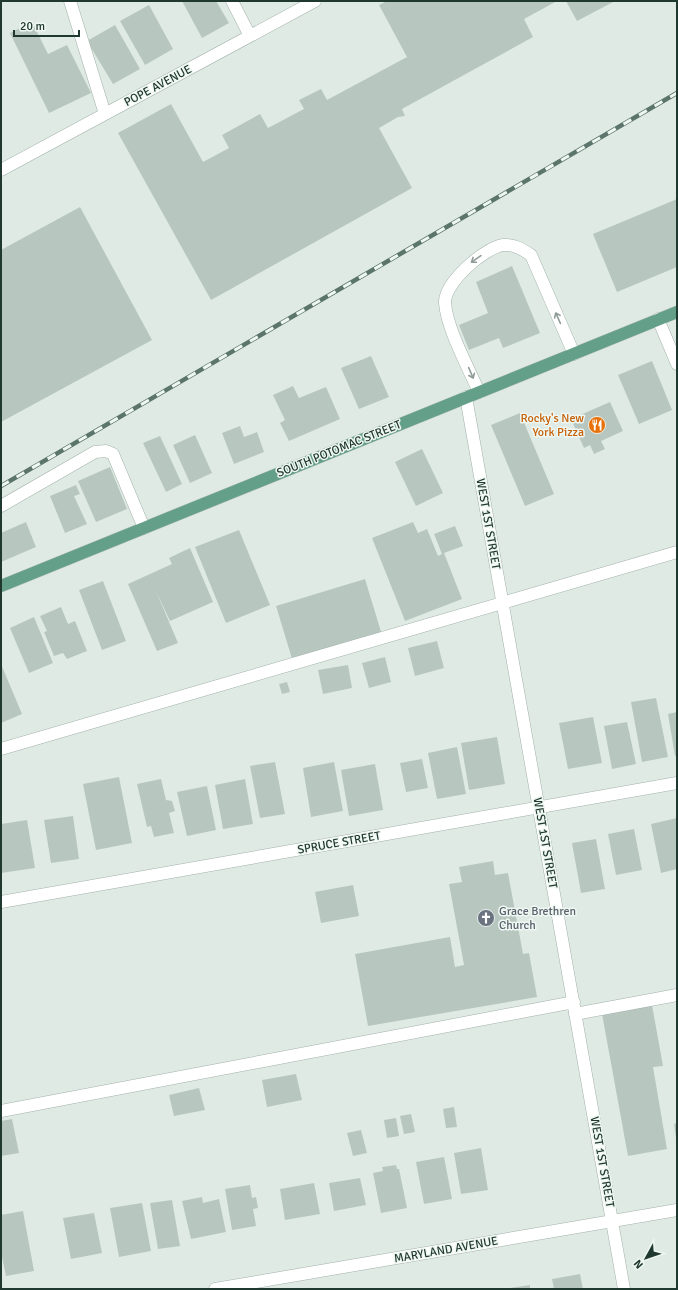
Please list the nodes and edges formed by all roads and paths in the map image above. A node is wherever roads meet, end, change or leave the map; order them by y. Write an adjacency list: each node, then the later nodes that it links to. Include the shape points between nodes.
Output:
1 (70, 1): 5 (street)
2 (232, 1): 4 (street)
3 (315, 1): 4 (street, POPE AVENUE)
4 (250, 36): 5 (street, POPE AVENUE)
5 (105, 114): 6 (street, POPE AVENUE)
6 (1, 170)
7 (677, 312): 8 (main road, SOUTH POTOMAC STREET)
8 (658, 319): 9 (main road, SOUTH POTOMAC STREET); 10 (street)
9 (574, 354): 11 (main road, SOUTH POTOMAC STREET); 11 (street, one-way to 11, via 531,255 516,245 502,245 468,265 451,286 445,302 450,325)
10 (677, 364)
11 (479, 392): 12 (main road, SOUTH POTOMAC STREET)
12 (466, 397): 14 (main road, SOUTH POTOMAC STREET); 17 (street, WEST 1ST STREET)
13 (1, 506): 14 (street, via 95,452 106,451 112,454)
14 (144, 528): 16 (main road, SOUTH POTOMAC STREET)
15 (677, 552): 17 (street)
16 (1, 586)
17 (502, 604): 18 (street); 20 (street, WEST 1ST STREET)
18 (1, 749)
19 (677, 783): 20 (street, SPRUCE STREET)
20 (538, 807): 21 (street, SPRUCE STREET); 23 (street, WEST 1ST STREET)
21 (1, 902)
22 (677, 995): 23 (street)
23 (575, 1008): 24 (street); 26 (street, WEST 1ST STREET)
24 (1, 1111)
25 (677, 1210): 26 (street, MARYLAND AVENUE)
26 (613, 1222): 27 (street, MARYLAND AVENUE); 28 (street, WEST 1ST STREET)
27 (215, 1289)
28 (624, 1289)

